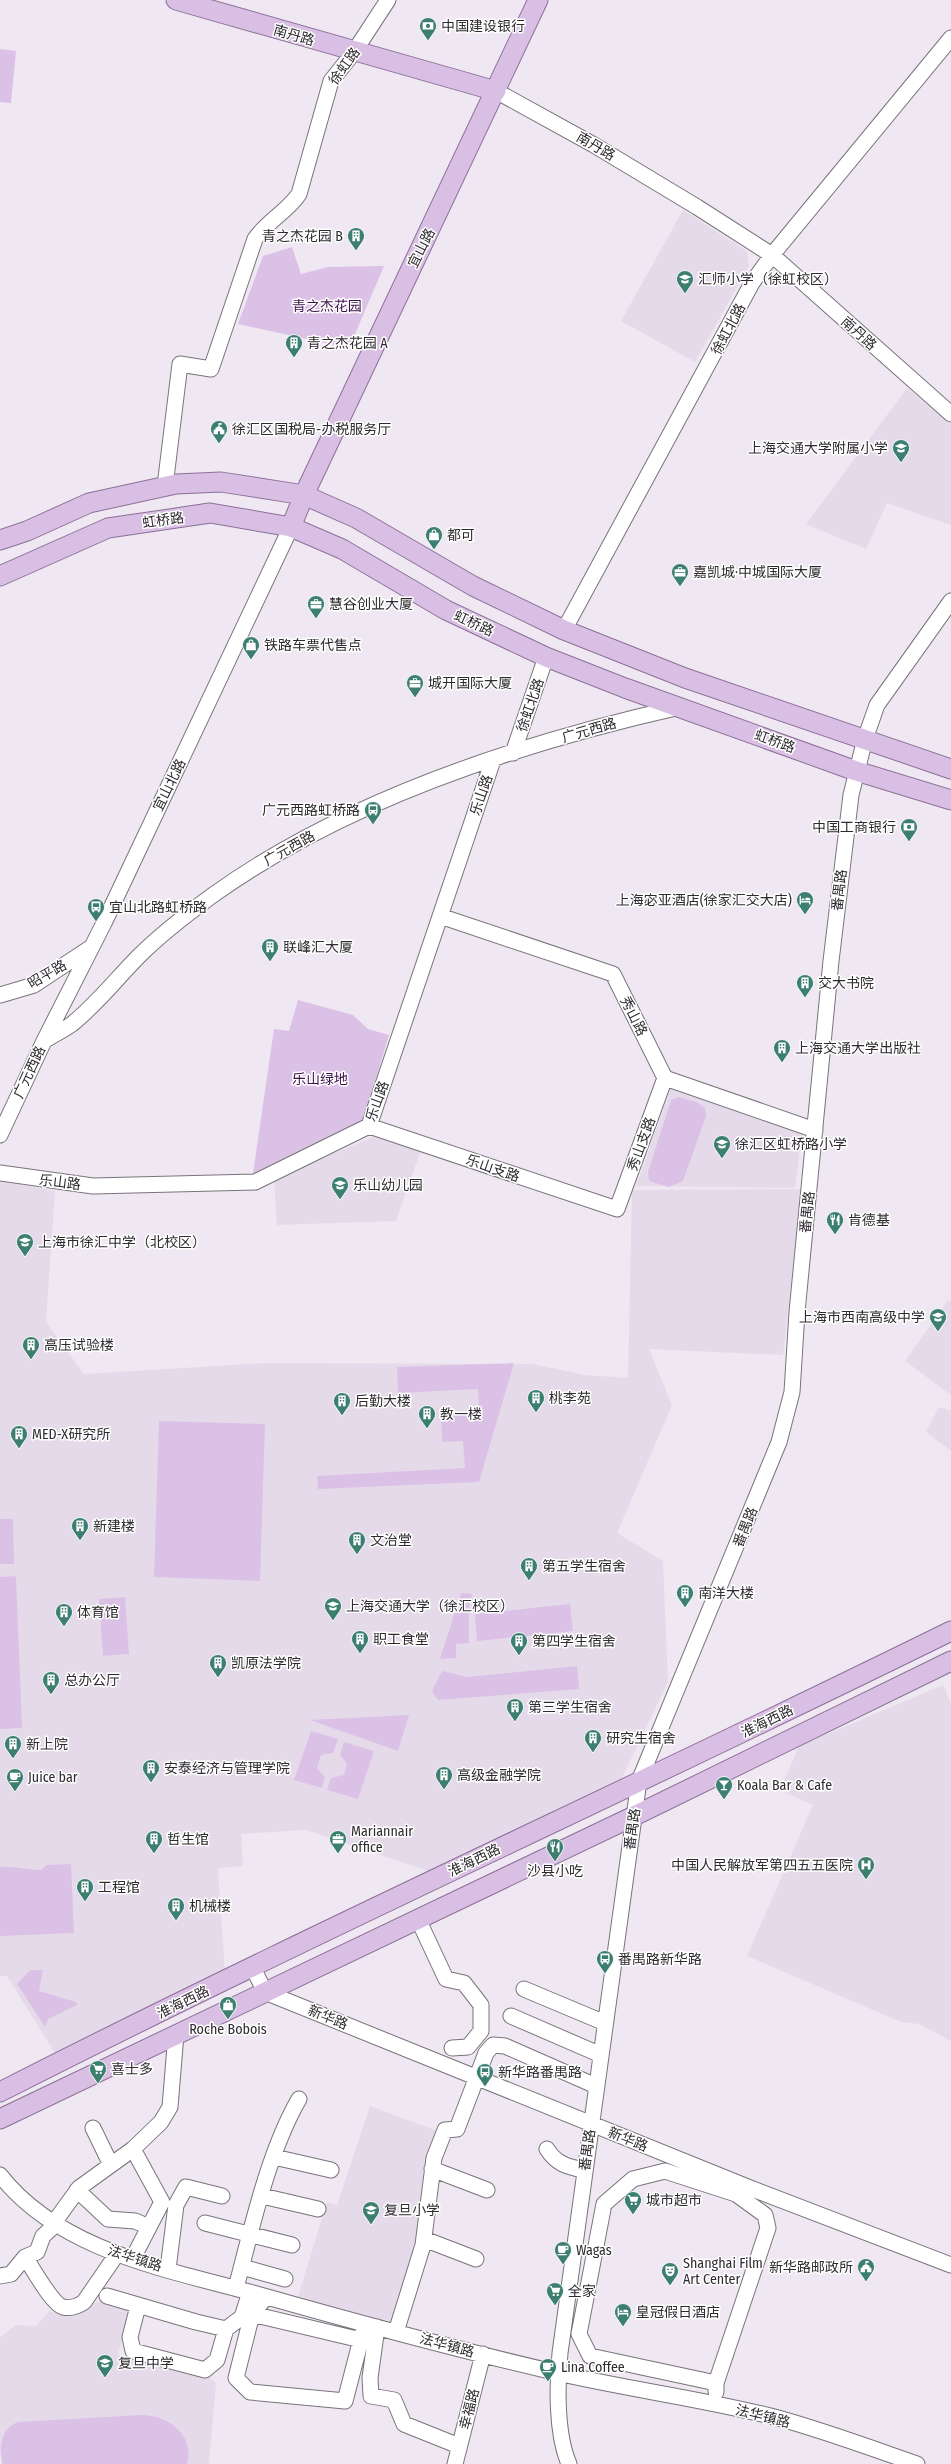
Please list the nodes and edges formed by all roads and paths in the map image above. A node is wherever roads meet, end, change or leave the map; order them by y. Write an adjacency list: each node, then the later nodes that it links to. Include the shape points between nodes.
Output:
1 (388, 0): 5 (street, 徐虹路)
2 (535, 0): 6 (main road, 宜山路)
3 (187, 2): 5 (main road, 南丹路)
4 (951, 38): 7 (street, 徐虹北路)
5 (354, 52): 6 (main road, 南丹路); 9 (street, 徐虹路, via 337,72 326,91 302,185 293,202 261,230 255,239 211,369 180,364)
6 (496, 91): 7 (street, 南丹路, via 594,145); 10 (main road, 宜山路)
7 (772, 255): 8 (street, 南丹路); 15 (street, 徐虹北路, via 752,283)
8 (951, 414)
9 (165, 486): 10 (main road, via 221,482); 12 (main road, via 89,503 27,531)
10 (304, 495): 11 (main road, 宜山路); 15 (main road, via 356,518 473,586)
11 (291, 527): 13 (main road, 虹桥路, via 210,513 108,528); 16 (main road, 虹桥路, via 342,549 446,610); 25 (street, 宜山北路)
12 (0, 540)
13 (0, 576)
14 (951, 601): 18 (street, 番禺路, via 877,705)
15 (564, 630): 18 (main road, via 684,678)
16 (546, 657): 17 (main road, 虹桥路); 19 (street, 徐虹北路)
17 (680, 707): 19 (street, 广元西路, via 609,723); 22 (main road, 虹桥路)
18 (865, 739): 21 (main road); 22 (street, 番禺路)
19 (513, 753): 20 (street, 广元西路)
20 (493, 760): 24 (street, 乐山路); 27 (street, 广元西路, via 366,808 256,867 175,923 72,1024)
21 (951, 769)
22 (856, 771): 23 (main road, 虹桥路); 30 (street, 番禺路, via 831,961)
23 (951, 800)
24 (440, 916): 28 (street, 秀山路, via 613,974); 29 (street, 乐山路)
25 (91, 947): 26 (street, 昭平路, via 34,985); 27 (street, 宜山北路)
26 (0, 995)
27 (44, 1041): 31 (street, 广元西路)
28 (665, 1078): 30 (street); 33 (street, 秀山支路)
29 (369, 1126): 32 (street, 乐山路, via 254,1182 94,1186); 33 (street, 乐山支路)
30 (816, 1130): 36 (street, 番禺路, via 798,1304 792,1392 779,1442)
31 (0, 1135)
32 (0, 1173)
33 (617, 1209)
34 (951, 1631): 36 (main road, 淮海西路, via 759,1726)
35 (951, 1661): 37 (main road, 淮海西路)
36 (639, 1781): 37 (street, 番禺路); 39 (main road, 淮海西路)
37 (634, 1816): 38 (main road, 淮海西路); 43 (street, 番禺路)
38 (418, 1919): 41 (main road, 淮海西路); 46 (street, via 446,1979 464,1982 481,2005 481,2031 468,2047 454,2043)
39 (252, 1968): 41 (street); 49 (main road, 淮海西路)
40 (524, 1989): 43 (street)
41 (265, 1992): 44 (main road, 淮海西路); 46 (street, 新华路)
42 (511, 2016): 45 (street)
43 (605, 2023): 45 (street, 番禺路)
44 (176, 2034): 51 (main road, 淮海西路); 55 (street, via 170,2107 161,2122)
45 (601, 2056): 48 (street, 番禺路)
46 (445, 2065): 47 (street, 新华路)
47 (477, 2078): 48 (street, via 486,2053 493,2045 505,2046); 52 (street, 新华路); 58 (street, via 457,2129 444,2130)
48 (596, 2086): 52 (street, 番禺路)
49 (0, 2092)
50 (299, 2099): 56 (street, via 284,2126)
51 (0, 2119)
52 (591, 2124): 60 (street, 番禺路); 62 (street, 新华路)
53 (93, 2128): 57 (street)
54 (547, 2148): 60 (street, via 553,2158 567,2167)
55 (133, 2149): 57 (street); 72 (street, via 162,2202)
56 (274, 2157): 59 (street); 67 (street)
57 (111, 2165): 63 (street)
58 (432, 2169): 64 (street); 74 (street)
59 (331, 2170)
60 (584, 2170): 65 (street, 番禺路)
61 (1, 2179): 71 (street, 法华镇路, via 35,2212)
62 (736, 2188): 68 (street, via 665,2171 633,2179); 82 (street, 新华路); 103 (street, via 765,2215 768,2228)
63 (77, 2190): 71 (street); 72 (street, via 108,2219 135,2221)
64 (487, 2190)
65 (581, 2195): 68 (street); 80 (street, 番禺路)
66 (222, 2196): 84 (street, via 186,2187 176,2205)
67 (262, 2196): 69 (street); 73 (street)
68 (607, 2201): 81 (street, via 604,2204)
69 (318, 2209)
70 (205, 2223): 73 (street)
71 (54, 2225): 76 (street, 法华镇路); 77 (street, via 42,2236 37,2252)
72 (149, 2227): 78 (street)
73 (250, 2234): 75 (street); 83 (street)
74 (424, 2240): 79 (street); 98 (street)
75 (292, 2244)
76 (117, 2254): 77 (street, via 84,2302 77,2307 63,2307 55,2302); 78 (street, 法华镇路)
77 (25, 2257): 85 (street, via 11,2274)
78 (133, 2258): 84 (street, 法华镇路)
79 (476, 2259)
80 (572, 2260): 81 (street); 93 (street, 番禺路)
81 (591, 2263): 94 (street)
82 (951, 2265)
83 (242, 2267): 86 (street); 87 (street)
84 (168, 2269): 87 (street, 法华镇路)
85 (0, 2276)
86 (285, 2279)
87 (243, 2290): 89 (street, 法华镇路); 96 (street, via 242,2317)
88 (107, 2296): 90 (street)
89 (266, 2297): 91 (street, 法华镇路); 92 (street)
90 (138, 2306): 96 (street); 96 (street, via 130,2337 133,2351 205,2370 216,2360)
91 (313, 2310): 95 (street, 法华镇路); 97 (street)
92 (252, 2314): 97 (street); 99 (street, via 236,2378 250,2392 345,2401)
93 (565, 2315): 94 (street); 102 (street, 番禺路)
94 (581, 2318): 101 (street, via 579,2334 590,2356)
95 (371, 2325): 98 (street, 法华镇路); 99 (street); 106 (street, via 371,2396 394,2400 404,2424)
96 (226, 2328)
97 (309, 2328): 99 (street)
98 (396, 2332): 100 (street, 法华镇路)
99 (361, 2340)
100 (483, 2354): 102 (street, 法华镇路); 106 (street, 幸福路)
101 (619, 2362): 103 (street); 104 (street)
102 (558, 2373): 104 (street, 法华镇路); 108 (street, 番禺路, via 563,2439)
103 (716, 2383): 105 (street)
104 (614, 2384): 105 (street, 法华镇路)
105 (718, 2405): 109 (street, 法华镇路, via 778,2418)
106 (459, 2446): 107 (street, 幸福路)
107 (455, 2464)
108 (569, 2464)
109 (917, 2464)

